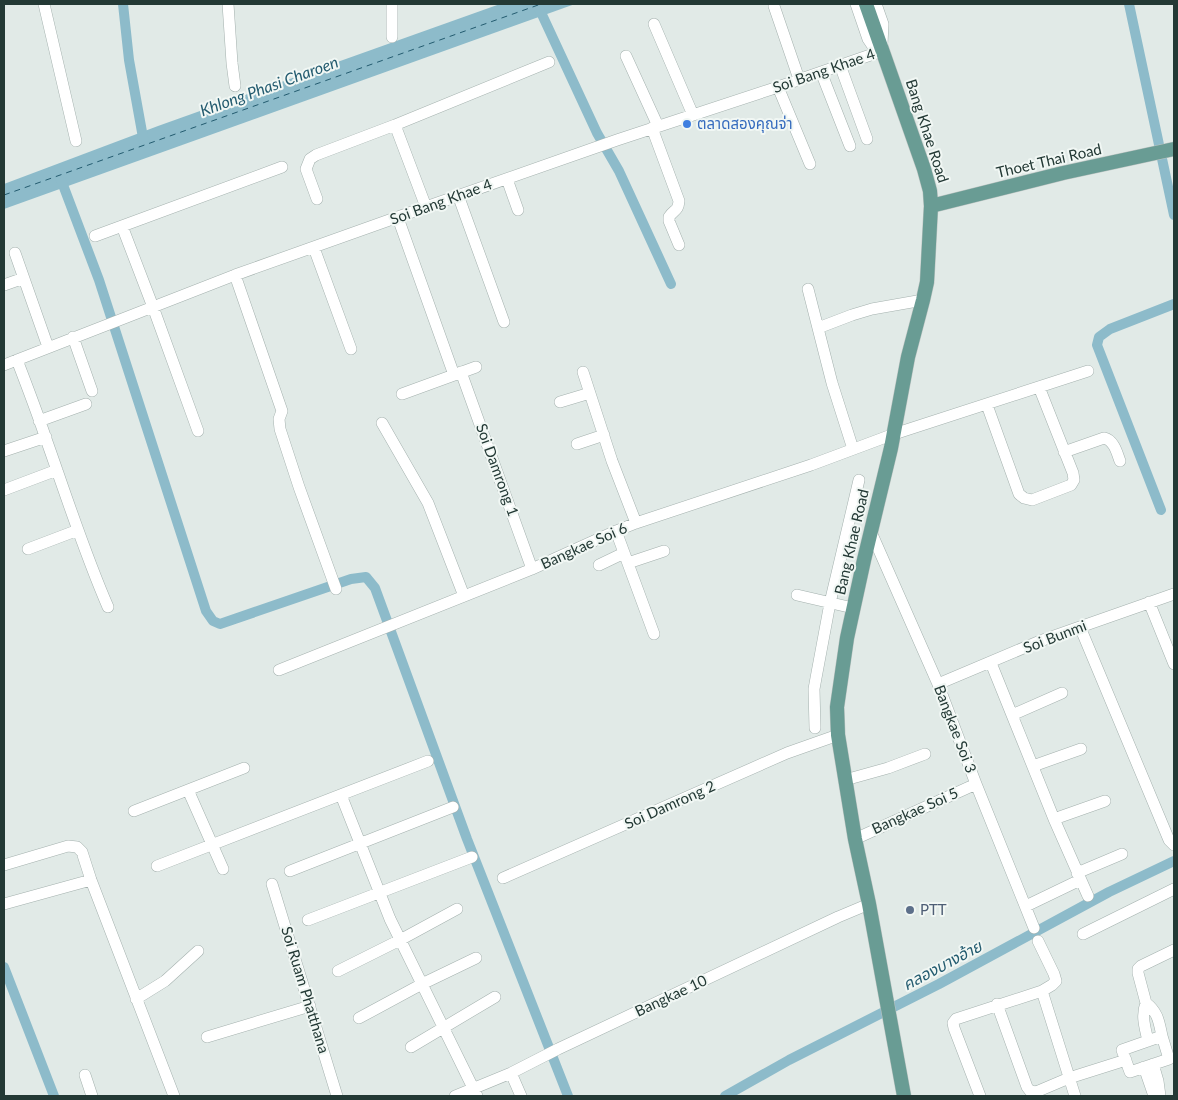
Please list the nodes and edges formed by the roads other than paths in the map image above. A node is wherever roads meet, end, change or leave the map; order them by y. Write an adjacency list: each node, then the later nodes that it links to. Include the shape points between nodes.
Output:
1 (44, 4): 22 (street)
2 (228, 4): 16 (street)
3 (392, 4): 9 (street)
4 (856, 4): 10 (street, via 868,39)
5 (866, 4): 10 (main road, Bang Khae Road)
6 (876, 4): 10 (street, via 883,24)
7 (774, 6): 15 (street)
8 (654, 24): 18 (street)
9 (392, 37)
10 (882, 51): 13 (street, Soi Bang Khae 4); 30 (main road, Bang Khae Road, via 924,169)
11 (626, 56): 20 (street)
12 (549, 62): 19 (street)
13 (840, 65): 14 (street, Soi Bang Khae 4); 21 (street)
14 (821, 72): 15 (street, Soi Bang Khae 4); 23 (street)
15 (799, 80): 17 (street, Soi Bang Khae 4)
16 (235, 86)
17 (778, 87): 18 (street, Soi Bang Khae 4); 25 (street)
18 (693, 115): 20 (street, Soi Bang Khae 4)
19 (395, 125): 29 (street, via 310,159 306,169); 31 (street)
20 (655, 127): 27 (street, Soi Bang Khae 4); 36 (street, via 679,201 669,222)
21 (867, 139)
22 (76, 141)
23 (850, 146)
24 (1172, 150): 30 (main road, Thoet Thai Road)
25 (810, 164)
26 (282, 167): 34 (street)
27 (507, 179): 28 (street, Soi Bang Khae 4); 32 (street)
28 (458, 196): 31 (street, Soi Bang Khae 4); 45 (street)
29 (317, 199)
30 (931, 206): 43 (main road, Bang Khae Road)
31 (426, 207): 33 (street, Soi Bang Khae 4)
32 (518, 210)
33 (398, 218): 37 (street, Soi Bang Khae 4); 55 (street, Soi Damrong 1)
34 (122, 226): 35 (street); 44 (street)
35 (95, 236)
36 (679, 245)
37 (314, 248): 39 (street, Soi Bang Khae 4); 49 (street)
38 (15, 253): 40 (street)
39 (236, 275): 44 (street, Soi Bang Khae 4); 86 (street, via 282,411 280,429)
40 (24, 278): 41 (street); 48 (street)
41 (4, 285)
42 (808, 289): 46 (street)
43 (923, 300): 46 (street, via 852,314); 66 (main road, Bang Khae Road, via 908,357)
44 (153, 306): 47 (street, Soi Bang Khae 4); 65 (street)
45 (504, 322)
46 (818, 328): 70 (street)
47 (73, 337): 48 (street, Soi Bang Khae 4); 57 (street)
48 (48, 347): 50 (street, Soi Bang Khae 4)
49 (352, 349)
50 (17, 360): 51 (street, Soi Bang Khae 4); 63 (street)
51 (4, 365)
52 (476, 367): 55 (street)
53 (1088, 371): 56 (street, Bangkae Soi 6)
54 (583, 372): 58 (street)
55 (457, 374): 59 (street); 85 (street, Soi Damrong 1)
56 (1039, 387): 62 (street, Bangkae Soi 6); 72 (street)
57 (92, 392)
58 (590, 393): 60 (street); 67 (street)
59 (402, 394)
60 (560, 402)
61 (86, 404): 63 (street)
62 (987, 405): 66 (street, Bangkae Soi 6); 72 (street, via 1019,494 1024,498 1032,500 1071,485 1073,473)
63 (39, 421): 68 (street)
64 (382, 423): 89 (street, via 428,502)
65 (198, 432)
66 (894, 434): 70 (street, Bangkae Soi 6); 80 (main road, Bang Khae Road)
67 (604, 435): 69 (street); 77 (street)
68 (46, 437): 71 (street); 74 (street)
69 (577, 444)
70 (854, 449): 77 (street, Bangkae Soi 6)
71 (4, 451)
72 (1064, 452): 73 (street, via 1104,438 1112,444)
73 (1120, 461)
74 (57, 470): 76 (street); 78 (street)
75 (859, 480): 91 (street)
76 (4, 490)
77 (636, 523): 79 (street, Bangkae Soi 6)
78 (78, 530): 81 (street); 92 (street)
79 (616, 530): 83 (street); 85 (street, Bangkae Soi 6)
80 (871, 532): 93 (main road, Bang Khae Road); 99 (street, Bangkae Soi 3)
81 (28, 549)
82 (664, 551): 83 (street)
83 (626, 558): 84 (street); 95 (street)
84 (599, 565)
85 (532, 569): 89 (street, Bangkae Soi 6)
86 (336, 589)
87 (797, 594): 91 (street)
88 (1174, 594): 90 (street, Soi Bunmi)
89 (464, 596): 98 (street, Bangkae Soi 6)
90 (1149, 602): 94 (street, Soi Bunmi); 97 (street)
91 (830, 603): 93 (street); 102 (street, via 815,684)
92 (108, 607)
93 (853, 608): 103 (main road, Bang Khae Road, via 840,679)
94 (1080, 627): 96 (street, Soi Bunmi); 120 (street, via 1169,840)
95 (654, 634)
96 (991, 663): 99 (street, Soi Bunmi); 101 (street)
97 (1174, 664)
98 (279, 670)
99 (938, 684): 110 (street, Bangkae Soi 3)
100 (1062, 694): 101 (street)
101 (1012, 715): 107 (street)
102 (815, 728)
103 (838, 735): 109 (main road, Bang Khae Road); 128 (street, Soi Damrong 2, via 787,753)
104 (1081, 749): 107 (street)
105 (925, 754): 109 (street)
106 (428, 761): 112 (street)
107 (1033, 766): 116 (street)
108 (244, 768): 111 (street)
109 (845, 780): 117 (main road, Bang Khae Road)
110 (976, 784): 117 (street, Bangkae Soi 5); 136 (street, Bangkae Soi 3)
111 (188, 790): 115 (street); 119 (street)
112 (341, 795): 118 (street); 119 (street)
113 (1105, 801): 116 (street)
114 (453, 807): 118 (street)
115 (134, 810)
116 (1054, 819): 127 (street)
117 (854, 839): 135 (main road, Bang Khae Road)
118 (360, 844): 126 (street); 132 (street)
119 (212, 845): 124 (street); 125 (street)
120 (1174, 845)
121 (1122, 854): 127 (street)
122 (472, 856): 132 (street)
123 (4, 865): 129 (street, via 68,846 77,847 82,852)
124 (157, 866)
125 (223, 870)
126 (290, 871)
127 (1079, 876): 133 (street); 136 (street)
128 (503, 878)
129 (91, 880): 134 (street); 150 (street)
130 (272, 884): 153 (street, Soi Ruam Phatthana)
131 (1174, 888): 140 (street)
132 (379, 892): 138 (street); 141 (street)
133 (1088, 896)
134 (4, 904)
135 (869, 904): 162 (street, Bangkae 10); 172 (main road, Bang Khae Road)
136 (1026, 906): 139 (street, Bangkae Soi 3)
137 (456, 908): 141 (street)
138 (308, 920)
139 (1034, 928)
140 (1083, 934)
141 (400, 940): 146 (street); 147 (street)
142 (1038, 941): 148 (street, via 1056,981)
143 (1174, 950): 151 (street, via 1138,969)
144 (198, 951): 150 (street, via 165,981)
145 (476, 958): 147 (street)
146 (338, 971)
147 (422, 984): 154 (street); 155 (street)
148 (1042, 991): 152 (street); 164 (street)
149 (495, 997): 155 (street)
150 (136, 999): 168 (street)
151 (1146, 1003): 156 (street, via 1158,1017); 158 (street, via 1143,1020)
152 (998, 1004): 166 (street, via 1027,1087); 173 (street, via 956,1019 953,1023)
153 (310, 1006): 157 (street); 169 (street, Soi Ruam Phatthana)
154 (359, 1018)
155 (444, 1028): 159 (street); 165 (street)
156 (1162, 1036): 158 (street); 161 (street, via 1169,1059)
157 (207, 1037)
158 (1148, 1041): 160 (street, via 1122,1050)
159 (411, 1047)
160 (1126, 1060): 161 (street, via 1130,1072); 164 (street)
161 (1149, 1066): 175 (street); 176 (street, via 1158,1081)
162 (511, 1073): 165 (street, Bangkae 10); 171 (street)
163 (85, 1075): 167 (street)
164 (1069, 1078): 166 (street); 174 (street)
165 (476, 1092): 170 (street, Bangkae 10)
166 (1037, 1094)
167 (92, 1096)
168 (174, 1096)
169 (337, 1096)
170 (455, 1096)
171 (521, 1096)
172 (904, 1096)
173 (980, 1096)
174 (1075, 1096)
175 (1154, 1096)
176 (1160, 1096)

